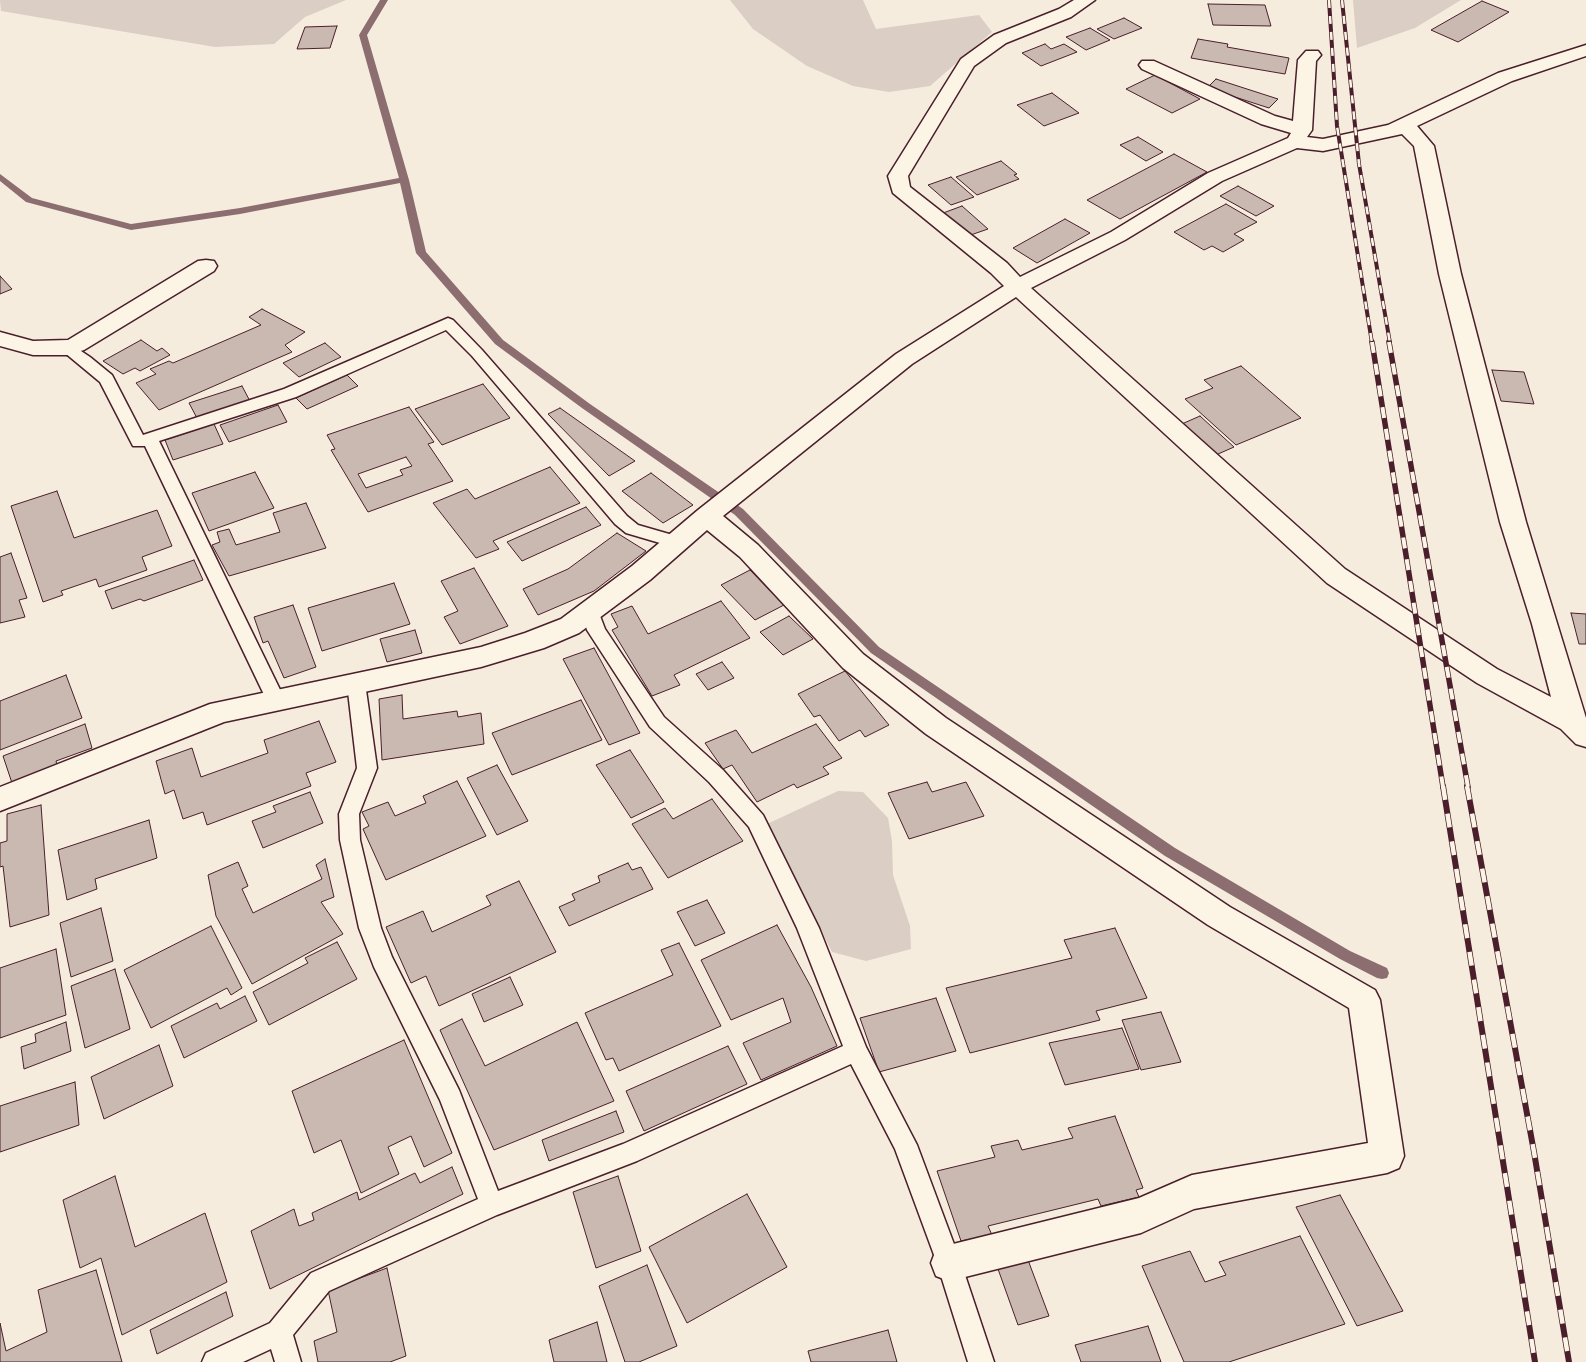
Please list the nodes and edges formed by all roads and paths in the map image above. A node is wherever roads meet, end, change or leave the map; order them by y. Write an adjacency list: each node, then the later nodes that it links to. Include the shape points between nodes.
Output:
1 (1086, 0): 8 (street, via 1065,13 1000,39 967,63 898,176 900,189 999,268)
2 (1586, 50): 5 (street, via 1505,77)
3 (1312, 55): 6 (street, via 1308,60)
4 (1148, 65): 6 (street)
5 (1404, 126): 6 (street, via 1323,146); 17 (street, via 1424,146 1450,274 1513,522)
6 (1298, 136): 8 (street, via 1215,177 1118,236)
7 (206, 266): 10 (street, via 84,341)
8 (1017, 287): 12 (street, via 904,360); 17 (street, via 1336,576 1487,676)
9 (0, 339): 10 (street, via 33,348)
10 (67, 348): 11 (lane, via 106,379 139,442)
11 (150, 439): 13 (lane, via 290,393 448,323 620,520 632,529); 16 (lane)
12 (710, 514): 13 (street); 21 (street, via 853,661 936,726 1219,916 1364,1000 1387,1156 1192,1192 1142,1215)
13 (677, 542): 14 (street)
14 (591, 613): 15 (street, via 543,637 481,657); 19 (lane, via 596,630 656,722 727,787 756,821 808,928)
15 (356, 683): 16 (street); 20 (lane, via 367,768 349,814 350,840 370,928 382,960 451,1098)
16 (276, 700): 18 (street, via 220,712)
17 (1579, 729)
18 (0, 799)
19 (856, 1051): 20 (lane, via 629,1153); 21 (lane, via 905,1145)
20 (492, 1206): 22 (lane, via 320,1282)
21 (949, 1263): 25 (lane)
22 (279, 1332): 23 (lane); 24 (lane)
23 (215, 1362)
24 (288, 1362)
25 (981, 1362)

